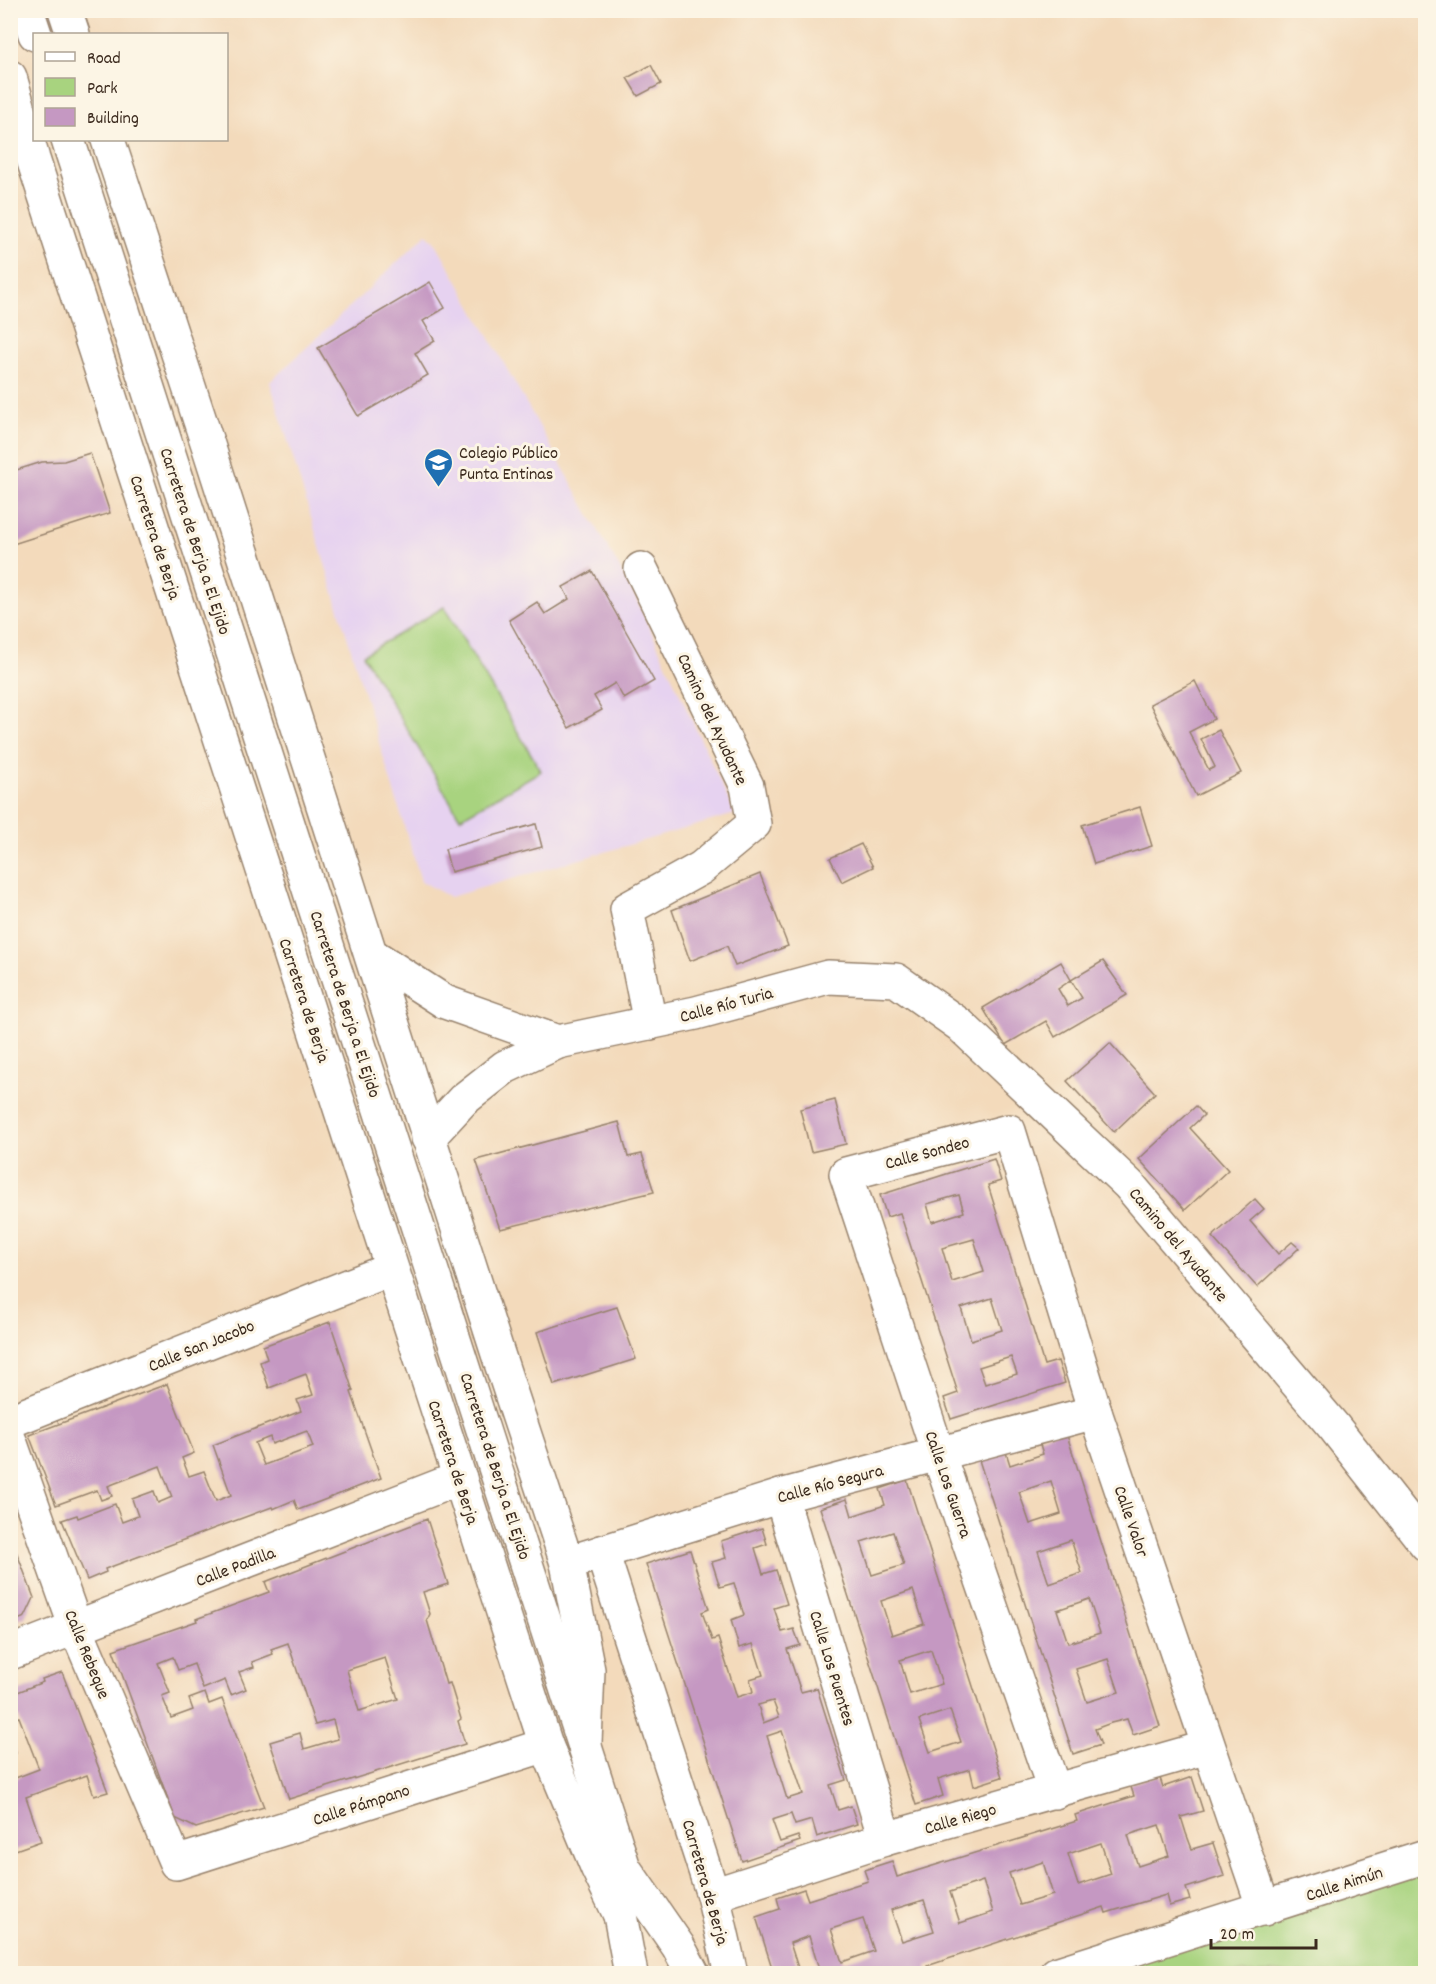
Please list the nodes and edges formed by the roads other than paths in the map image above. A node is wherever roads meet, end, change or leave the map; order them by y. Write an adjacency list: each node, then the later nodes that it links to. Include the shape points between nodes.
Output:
1 (27, 10): 3 (street)
2 (65, 10): 4 (street)
3 (35, 33)
4 (73, 33)
5 (10, 77): 16 (street, Carretera de Berja, via 33,159)
6 (68, 141): 28 (street, Carretera de Berja a El Ejido)
7 (108, 141): 9 (street)
8 (641, 569): 11 (street, Camino del Ayudante, via 747,786 754,824 701,868 627,909)
9 (372, 955): 12 (street, via 445,1002); 14 (street)
10 (896, 980): 11 (street, Calle Río Turia, via 828,977); 23 (street, Camino del Ayudante, via 960,1025 1129,1185 1334,1427)
11 (650, 1023): 12 (street, Calle Río Turia)
12 (558, 1042): 14 (street, Calle Río Turia, via 505,1067 464,1100)
13 (1009, 1131): 15 (street, Calle Sondeo); 17 (street, Calle Valor)
14 (428, 1138): 25 (street)
15 (846, 1174): 20 (street, Calle Los Guerra)
16 (391, 1269): 18 (street, Calle San Jacobo); 21 (street, Carretera de Berja)
17 (1095, 1412): 20 (street, Calle Río Segura); 30 (street, Calle Valor)
18 (10, 1421)
19 (10, 1441): 26 (street, Calle Rebeque)
20 (938, 1454): 22 (street, Calle Río Segura); 31 (street, Calle Los Guerra)
21 (460, 1478): 26 (street, Calle Padilla); 29 (street, Carretera de Berja)
22 (781, 1496): 24 (street, Calle Río Segura); 32 (street, Calle Los Puentes)
23 (1425, 1544)
24 (602, 1552): 25 (street, Calle Río Segura); 36 (street, Carretera de Berja)
25 (567, 1563): 28 (street, via 588,1670)
26 (76, 1628): 27 (street, Calle Padilla); 34 (street, Calle Rebeque)
27 (10, 1653)
28 (585, 1743): 35 (street, Carretera de Berja a El Ejido)
29 (546, 1745): 34 (street, Calle Pámpano); 38 (street, Carretera de Berja)
30 (1209, 1747): 31 (street, Calle Riego); 37 (street, Calle Valor)
31 (1055, 1792): 32 (street, Calle Riego)
32 (885, 1839): 36 (street, Calle Riego)
33 (1425, 1856): 37 (street, Calle Aimún)
34 (176, 1863)
35 (624, 1868): 38 (street, Carretera de Berja a El Ejido); 40 (street, Carretera de Berja a El Ejido)
36 (712, 1895): 41 (street, Carretera de Berja)
37 (1264, 1909): 42 (street, Calle Aimún)
38 (620, 1915): 39 (street, Carretera de Berja a El Ejido)
39 (631, 1974)
40 (693, 1974)
41 (731, 1974)
42 (1056, 1974)

